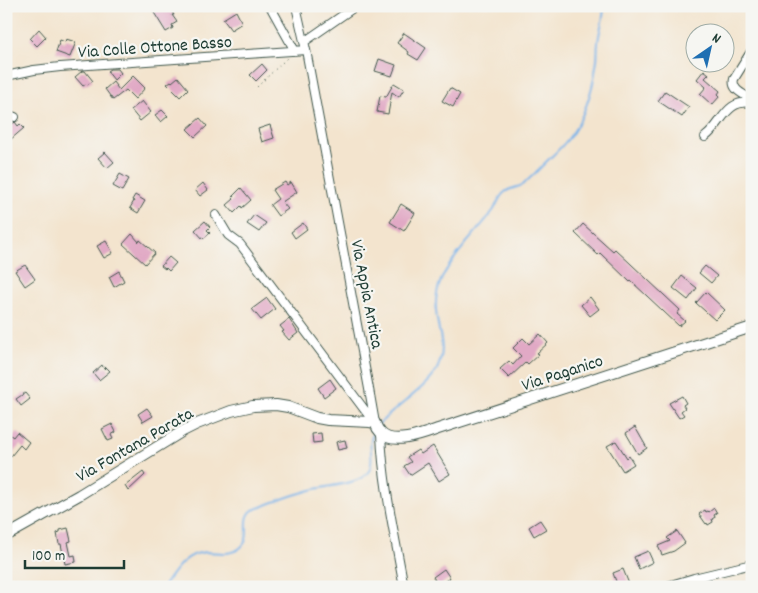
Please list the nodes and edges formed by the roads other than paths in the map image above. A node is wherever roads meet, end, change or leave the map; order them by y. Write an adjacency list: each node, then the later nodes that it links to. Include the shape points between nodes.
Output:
1 (270, 6): 6 (street)
2 (296, 6): 4 (street, Via Appia Antica)
3 (356, 6): 4 (street, Via Colle Ottone Basso)
4 (305, 46): 6 (street, Via Colle Ottone Basso); 14 (street, Via Appia Antica)
5 (752, 50): 8 (street, via 733,84)
6 (295, 51): 7 (street, Via Colle Ottone Basso, via 60,67)
7 (6, 76)
8 (752, 101): 11 (street, via 733,106)
9 (6, 114): 10 (street)
10 (15, 117)
11 (705, 137)
12 (216, 215): 15 (street)
13 (752, 327): 17 (street, Via Paganico, via 428,433 398,439)
14 (371, 399): 15 (street); 16 (street, Via Appia Antica)
15 (360, 404): 16 (street)
16 (374, 423): 17 (street, Via Appia Antica); 18 (street, Via Fontana Parata, via 324,419 276,405 253,406 231,412 188,428)
17 (381, 434): 20 (street, Via Appia Antica)
18 (6, 536)
19 (752, 564): 21 (street)
20 (404, 587)
21 (664, 587)

